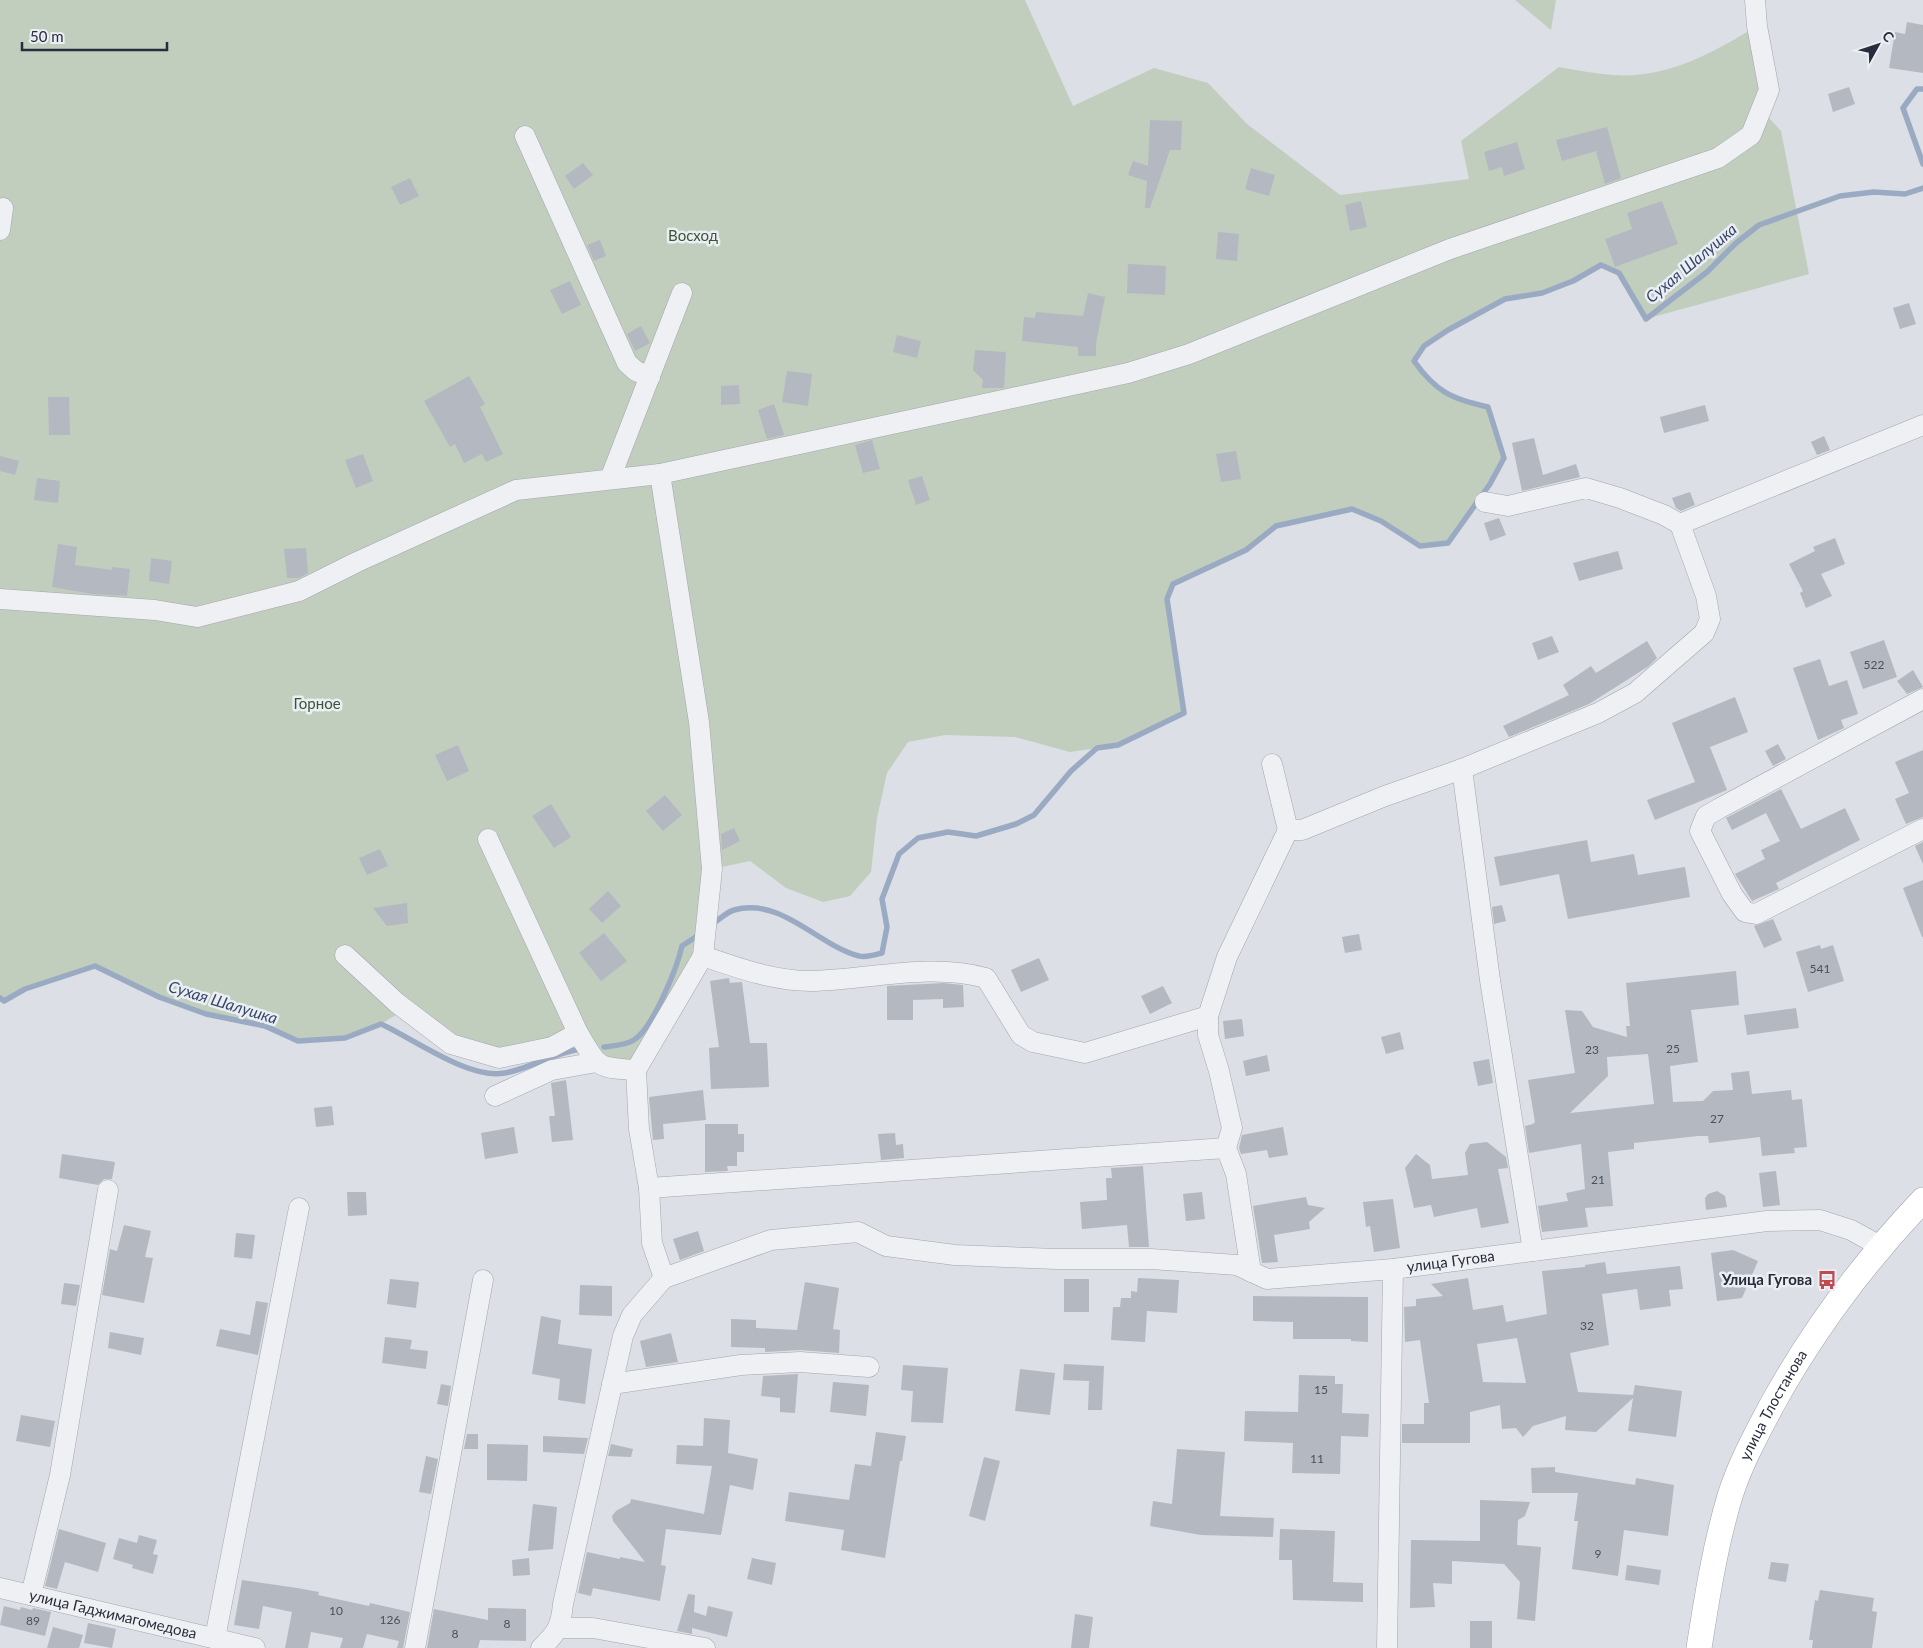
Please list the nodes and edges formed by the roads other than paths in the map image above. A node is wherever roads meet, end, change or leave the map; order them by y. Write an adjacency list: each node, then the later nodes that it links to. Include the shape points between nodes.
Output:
1 (1756, 1): 8 (street, via 1757,26 1769,90 1751,136 1718,158 1450,249 1189,354 1128,373)
2 (525, 136): 6 (street, via 627,363)
3 (3, 208): 4 (street)
4 (0, 230)
5 (682, 293): 6 (street)
6 (650, 377): 9 (street)
7 (1923, 425): 11 (street)
8 (660, 474): 9 (street); 20 (street, via 698,722 712,869)
9 (610, 479): 12 (street, via 516,490 299,591 197,617 155,610)
10 (1486, 502): 11 (street, via 1508,506 1586,488 1664,515)
11 (1680, 524): 15 (street, via 1706,596 1710,619 1704,633 1634,693 1598,713)
12 (0, 599)
13 (1923, 699): 16 (street, via 1706,816 1700,831 1732,894 1745,912 1756,914)
14 (1272, 764): 17 (street)
15 (1462, 769): 17 (street, via 1302,830); 32 (street, via 1490,980)
16 (1923, 829)
17 (1288, 830): 21 (street, via 1227,957)
18 (488, 840): 22 (street)
19 (345, 955): 22 (street, via 397,1003 451,1044 499,1058 552,1047)
20 (703, 956): 21 (street, via 751,973 810,981 964,972 986,978 1021,1035 1033,1042 1085,1054); 24 (street)
21 (1208, 1016): 26 (street, via 1208,1034 1232,1128)
22 (578, 1033): 23 (street)
23 (596, 1062): 24 (street, via 605,1069); 25 (street, via 552,1070)
24 (636, 1070): 27 (street, via 639,1129)
25 (495, 1096)
26 (1226, 1148): 27 (street); 34 (street, via 1236,1174)
27 (649, 1188): 35 (street, via 652,1243)
28 (108, 1190): 40 (street, via 60,1475)
29 (1923, 1200): 31 (main road, улица Тлостанова)
30 (299, 1208): 42 (street)
31 (1880, 1246): 32 (street, улица Гугова, via 1851,1230 1820,1220 1767,1221); 48 (main road, улица Тлостанова, via 1801,1353 1747,1454 1730,1494)
32 (1532, 1251): 33 (street, улица Гугова)
33 (1393, 1269): 34 (street, via 1268,1279); 47 (street, улица Гугова)
34 (1251, 1272): 35 (street, via 1237,1265 1160,1260 955,1255 886,1246 858,1232 771,1240)
35 (664, 1278): 38 (street, via 632,1315 622,1336)
36 (483, 1280): 44 (street)
37 (869, 1367): 38 (street, via 800,1362 741,1365)
38 (612, 1384): 41 (street)
39 (0, 1588): 40 (street, улица Гаджимагомедова)
40 (31, 1594): 42 (street, улица Гаджимагомедова)
41 (558, 1628): 45 (street); 46 (street, via 593,1628)
42 (215, 1638): 43 (street, улица Гаджимагомедова)
43 (255, 1648)
44 (415, 1648)
45 (541, 1648)
46 (705, 1648)
47 (1387, 1648)
48 (1698, 1648)

